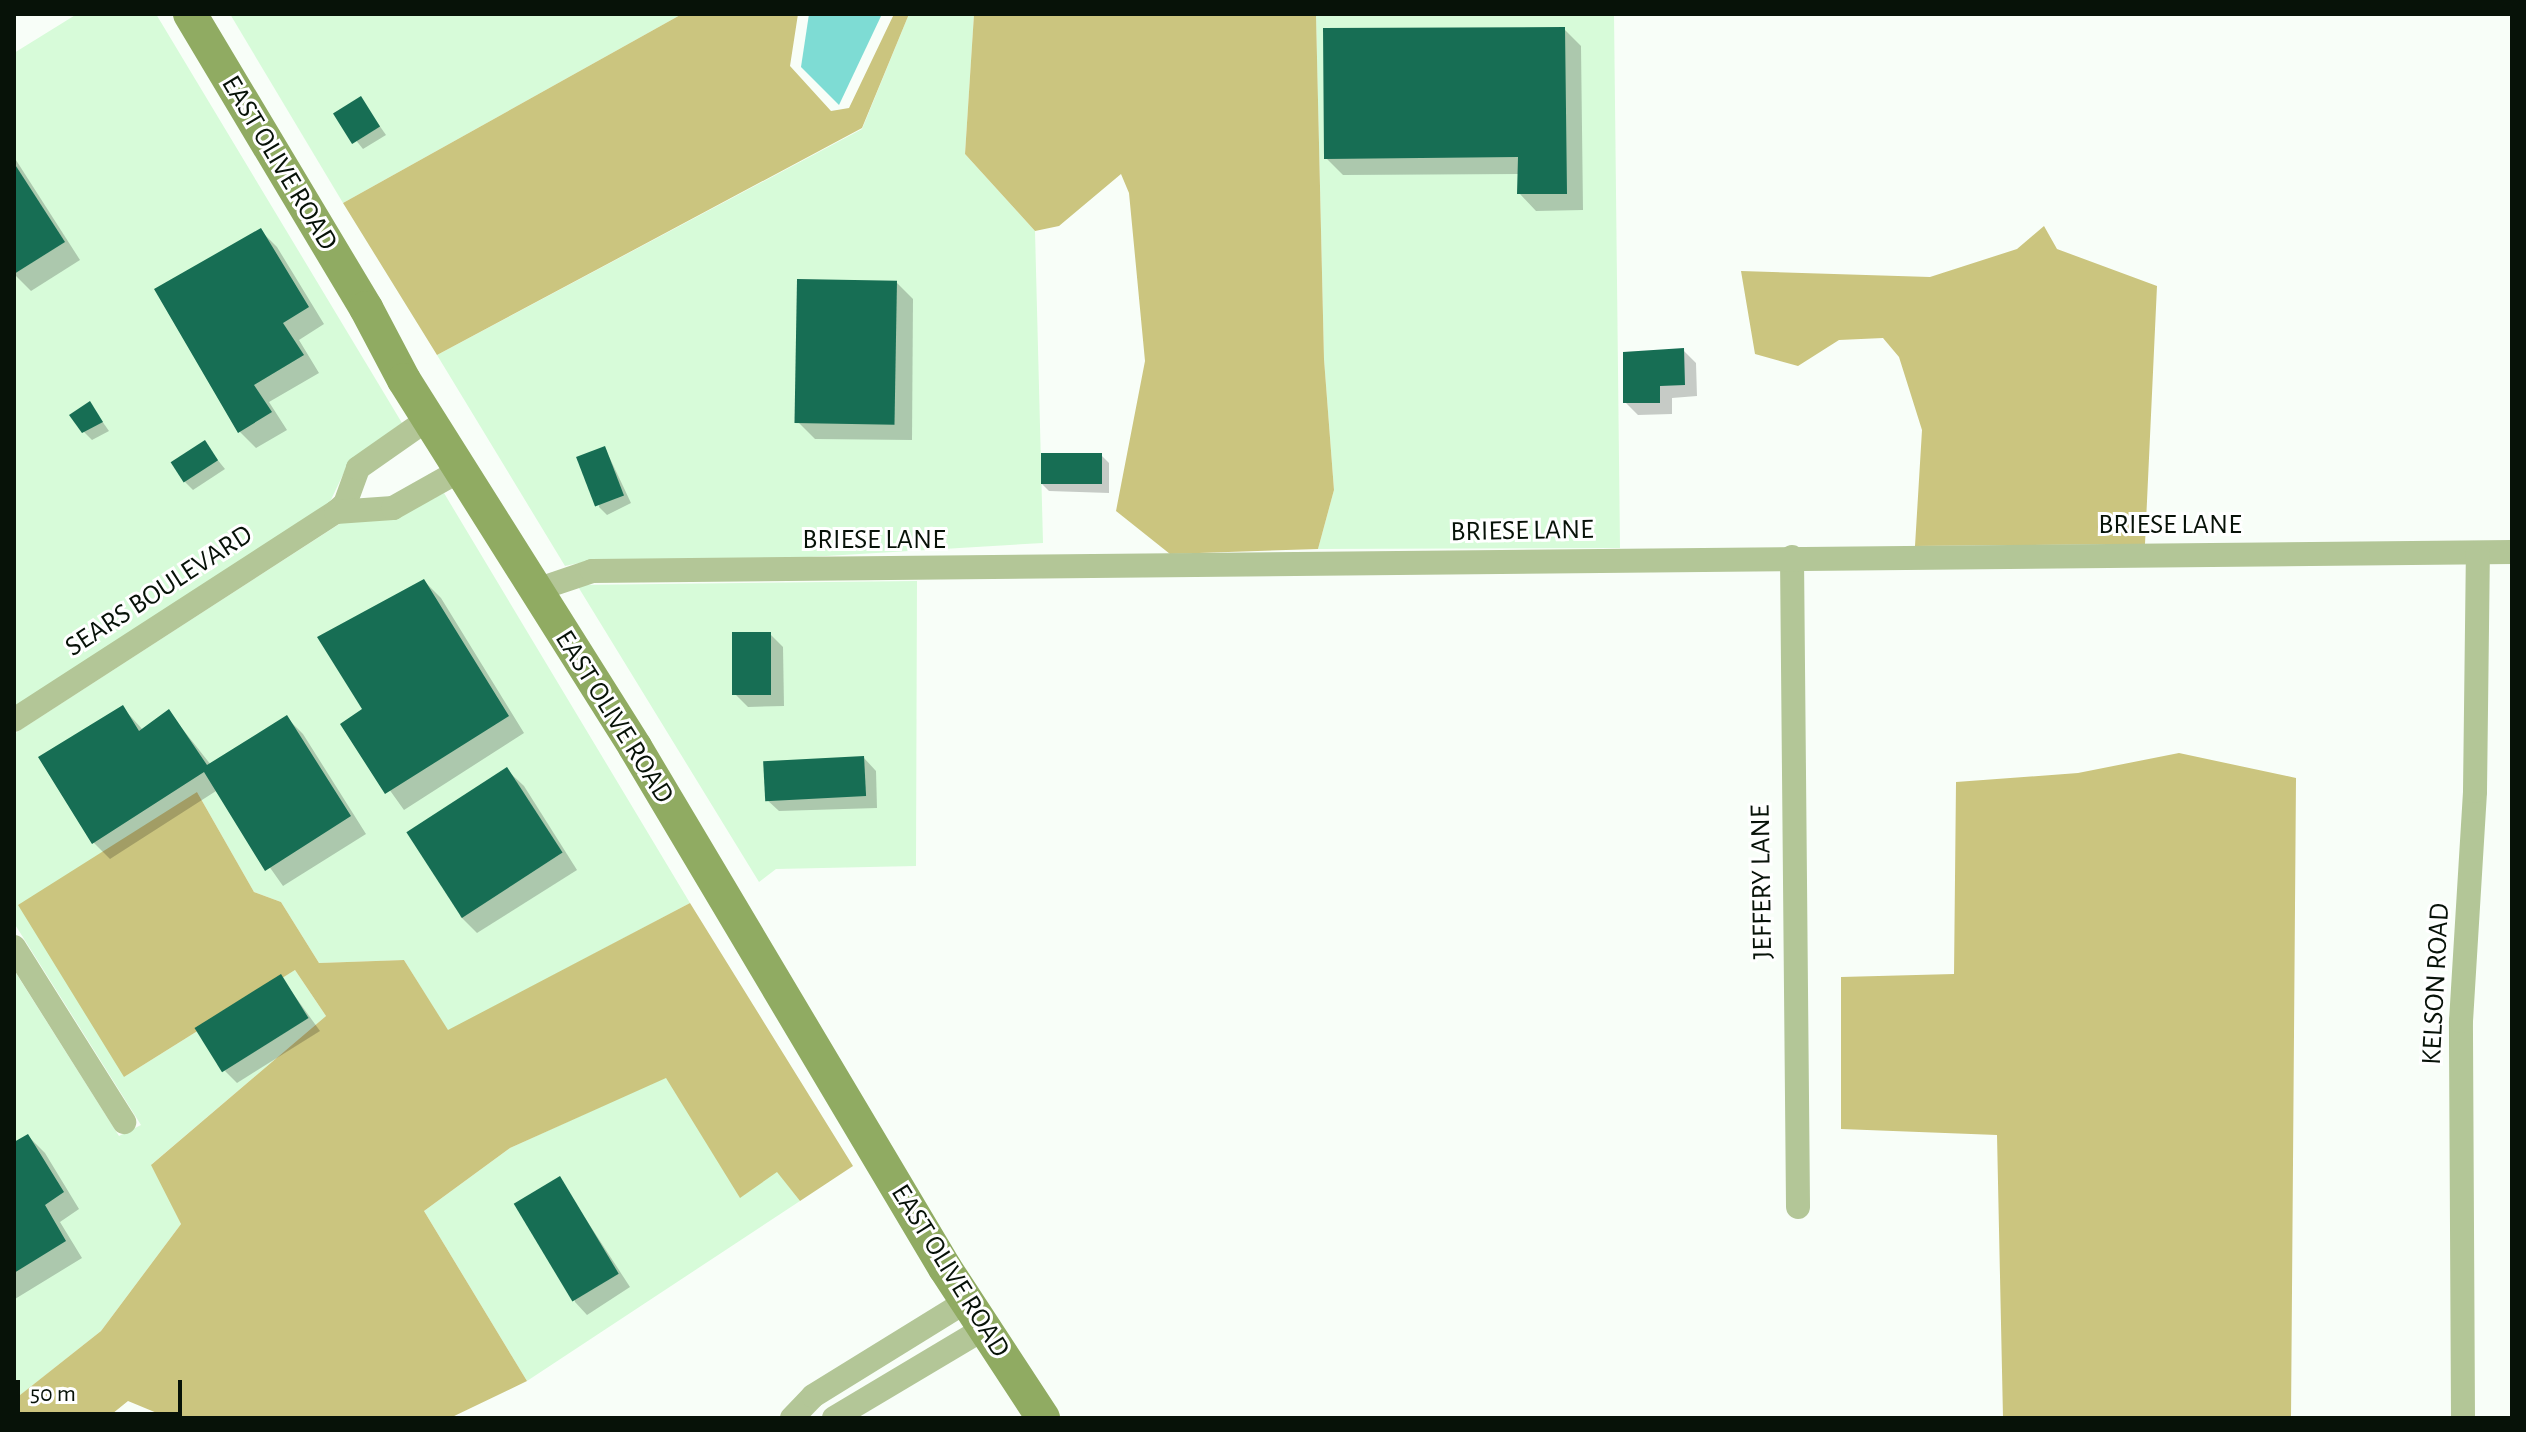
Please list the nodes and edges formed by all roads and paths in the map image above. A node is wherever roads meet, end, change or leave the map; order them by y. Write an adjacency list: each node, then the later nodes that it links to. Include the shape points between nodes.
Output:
1 (190, 14): 2 (street, EAST OLIVE ROAD)
2 (428, 419): 3 (street, EAST OLIVE ROAD); 4 (street, SEARS BOULEVARD, via 358,468 345,504)
3 (459, 471): 4 (street, SEARS BOULEVARD, via 393,508); 8 (street, EAST OLIVE ROAD)
4 (336, 512): 9 (street, SEARS BOULEVARD)
5 (2512, 552): 6 (street, BRIESE LANE)
6 (2478, 553): 7 (street, BRIESE LANE); 17 (street, KELSON ROAD, via 2475,791 2461,1021)
7 (1792, 557): 8 (street, BRIESE LANE, via 592,571); 12 (street, JEFFERY LANE)
8 (536, 590): 13 (street, EAST OLIVE ROAD)
9 (14, 720)
10 (14, 947): 11 (street)
11 (124, 1122)
12 (1798, 1207)
13 (976, 1315): 14 (street, via 813,1396); 15 (street); 16 (street, EAST OLIVE ROAD)
14 (792, 1418)
15 (834, 1418)
16 (1043, 1418)
17 (2463, 1418)

